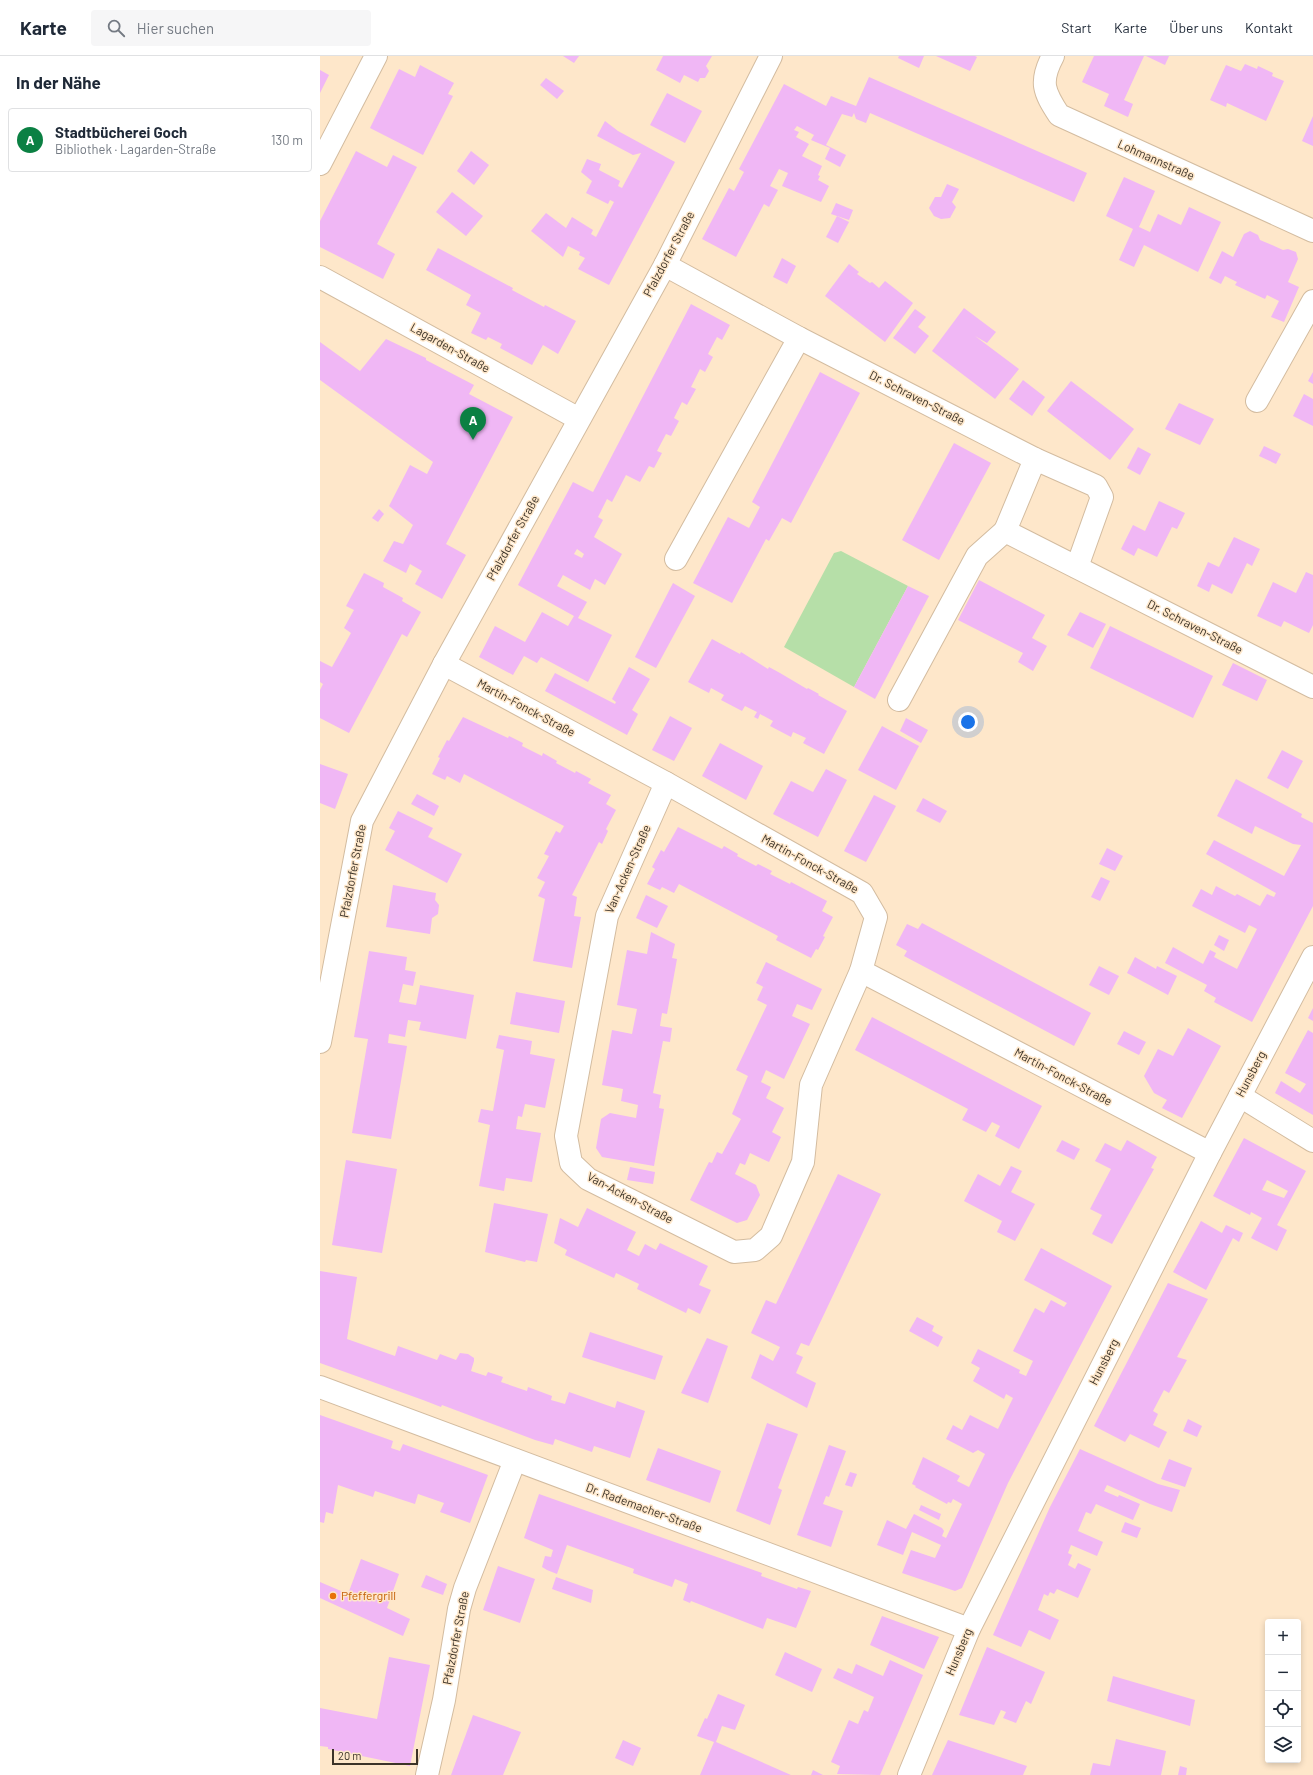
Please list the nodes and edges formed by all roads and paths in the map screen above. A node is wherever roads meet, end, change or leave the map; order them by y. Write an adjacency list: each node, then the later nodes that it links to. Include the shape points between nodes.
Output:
1 (376, 56): 4 (street)
2 (771, 56): 6 (street, Pfalzdorfer Straße)
3 (1053, 56): 5 (street, Lohmannstraße, via 1046,70 1046,95 1059,115)
4 (320, 164)
5 (1313, 231)
6 (665, 265): 9 (street, Dr. Schraven-Straße); 11 (street, Pfalzdorfer Straße)
7 (320, 277): 11 (street, Lagarden-Straße)
8 (1313, 301): 10 (street)
9 (799, 338): 12 (street, Dr. Schraven-Straße); 14 (street)
10 (1257, 401)
11 (579, 419): 16 (street, Pfalzdorfer Straße)
12 (1034, 459): 13 (street); 15 (street, Dr. Schraven-Straße, via 1096,486 1102,497)
13 (1005, 531): 15 (street, Dr. Schraven-Straße); 18 (street, via 977,556)
14 (676, 559)
15 (1077, 567): 17 (street, Dr. Schraven-Straße)
16 (444, 664): 19 (street, Martin-Fonck-Straße); 22 (street, Pfalzdorfer Straße, via 362,821)
17 (1313, 687)
18 (899, 700)
19 (666, 783): 21 (street, Martin-Fonck-Straße, via 862,893 876,917); 21 (street, Van-Acken-Straße, via 607,916 566,1136 571,1163 588,1179 734,1252 755,1250 771,1236 803,1162 811,1085)
20 (1313, 956): 23 (street, Hunsberg)
21 (861, 971): 25 (street, Martin-Fonck-Straße)
22 (320, 1042)
23 (1240, 1096): 24 (street); 25 (street, Hunsberg)
24 (1313, 1141)
25 (1210, 1153): 28 (street, Hunsberg)
26 (320, 1387): 27 (street, Dr. Rademacher-Straße)
27 (515, 1460): 28 (street, Dr. Rademacher-Straße); 29 (street, Pfalzdorfer Straße, via 467,1581 459,1608 444,1700)
28 (969, 1629): 30 (street, Hunsberg)
29 (427, 1775)
30 (909, 1775)

